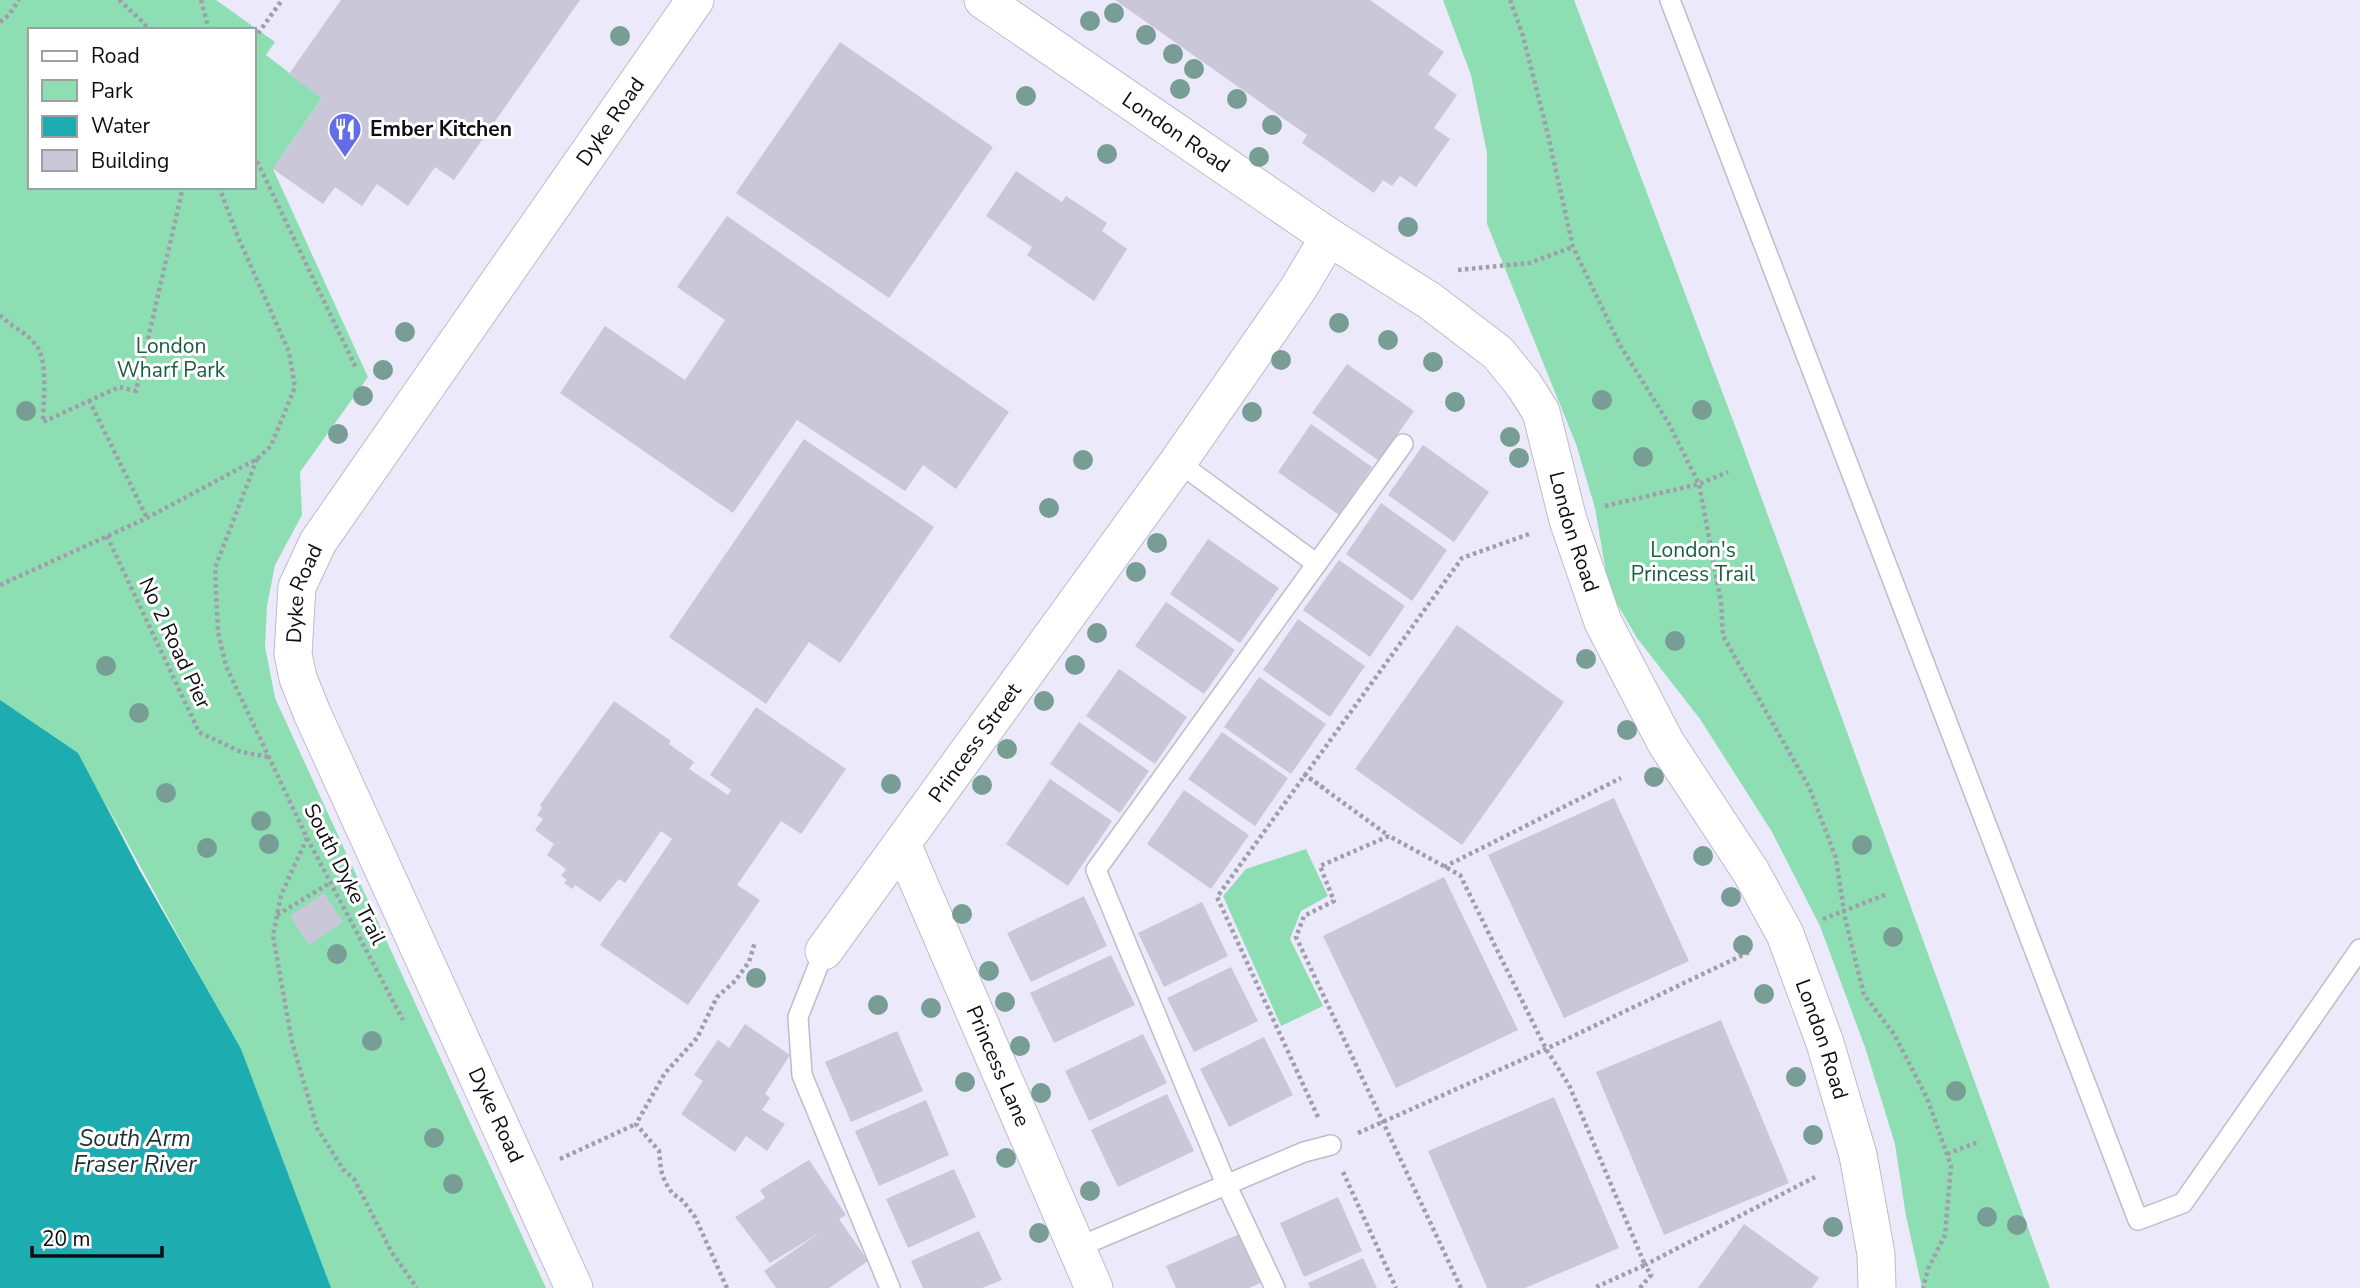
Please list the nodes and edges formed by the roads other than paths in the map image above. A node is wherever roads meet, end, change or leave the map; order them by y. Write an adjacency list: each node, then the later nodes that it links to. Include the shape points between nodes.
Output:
1 (695, 0): 14 (street, Dyke Road, via 318,542 297,587 293,654 298,678)
2 (984, 0): 4 (street, London Road)
3 (1670, 0): 9 (lane, via 2138,1220 2183,1203)
4 (1329, 237): 6 (street, Princess Street); 18 (street, London Road, via 1430,301 1498,353 1541,412 1568,520 1602,622 1666,743 1751,872 1785,934 1825,1043 1858,1155 1876,1254)
5 (1403, 444): 7 (lane)
6 (1178, 462): 7 (lane); 8 (street, Princess Street)
7 (1317, 564): 12 (lane, via 1096,870)
8 (902, 844): 10 (street, Princess Street); 13 (street, Princess Lane)
9 (2360, 950)
10 (824, 951): 15 (lane, Princess Street, via 798,1017 802,1075)
11 (1331, 1145): 12 (lane)
12 (1226, 1184): 13 (lane); 17 (lane)
13 (1076, 1248): 16 (street, Princess Lane)
14 (574, 1288)
15 (890, 1288)
16 (1094, 1288)
17 (1275, 1288)
18 (1877, 1288)

